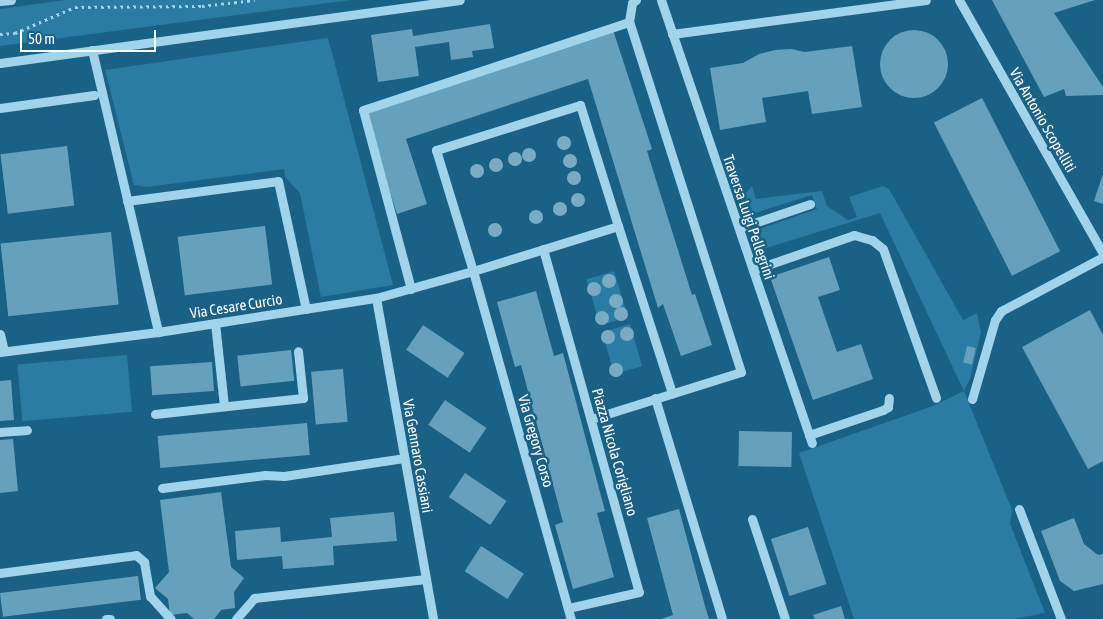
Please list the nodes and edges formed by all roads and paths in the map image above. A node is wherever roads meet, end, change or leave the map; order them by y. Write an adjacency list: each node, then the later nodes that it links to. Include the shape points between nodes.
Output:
1 (11, 0): 8 (street)
2 (255, 0): 10 (path, via 202,6 75,7 15,33)
3 (460, 0): 12 (street)
4 (636, 0): 9 (street, via 632,3)
5 (661, 0): 11 (street, Traversa Luigi Pellegrini)
6 (926, 0): 11 (street)
7 (960, 0): 21 (street, Via Antonio Scopelliti)
8 (0, 2)
9 (629, 22): 24 (street, via 363,110); 32 (street, via 741,372)
10 (0, 34)
11 (672, 34): 19 (street, Traversa Luigi Pellegrini)
12 (92, 50): 13 (street); 16 (street)
13 (0, 63)
14 (94, 95): 15 (street)
15 (0, 108)
16 (127, 201): 26 (street, via 278,181); 28 (street)
17 (810, 204): 19 (street)
18 (618, 226): 20 (street); 22 (street, via 580,105 553,113 436,150); 32 (street)
19 (739, 228): 23 (street, Traversa Luigi Pellegrini)
20 (543, 249): 22 (street); 39 (street, Piazza Nicola Corigliano)
21 (1103, 255): 36 (street, via 1001,311 995,320)
22 (473, 270): 24 (street, Via Cesare Curcio); 48 (street, Via Gregory Corso)
23 (753, 270): 34 (street, Traversa Luigi Pellegrini, via 810,439 883,410); 35 (street, via 854,235 872,240 882,249)
24 (411, 289): 25 (street, Via Cesare Curcio)
25 (376, 298): 26 (street, Via Cesare Curcio); 42 (street, Via Gennaro Cassiani)
26 (306, 309): 27 (street, Via Cesare Curcio)
27 (215, 323): 28 (street, Via Cesare Curcio); 37 (street)
28 (158, 332): 31 (street, Via Cesare Curcio)
29 (0, 334): 31 (street)
30 (298, 351): 37 (street, via 303,398)
31 (2, 352)
32 (672, 393): 33 (street)
33 (655, 398): 39 (street); 53 (street)
34 (890, 398)
35 (936, 398)
36 (972, 399)
37 (224, 406): 38 (street)
38 (155, 414)
39 (592, 419): 48 (street, Piazza Nicola Corigliano, via 639,592)
40 (27, 430): 41 (street)
41 (0, 432)
42 (404, 458): 43 (street, via 284,476 265,475); 47 (street, Via Gennaro Cassiani)
43 (162, 488)
44 (1019, 509): 55 (street)
45 (752, 519): 54 (street)
46 (0, 573): 49 (street, via 136,554 144,562 150,596)
47 (426, 579): 50 (street, via 254,598); 51 (street, Via Gennaro Cassiani)
48 (568, 608): 52 (street, Via Gregory Corso)
49 (171, 619)
50 (236, 619)
51 (433, 619)
52 (571, 619)
53 (722, 619)
54 (785, 619)
55 (1061, 619)

